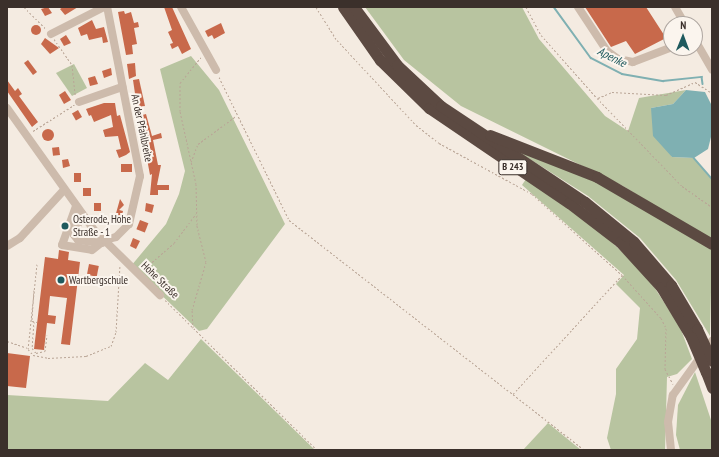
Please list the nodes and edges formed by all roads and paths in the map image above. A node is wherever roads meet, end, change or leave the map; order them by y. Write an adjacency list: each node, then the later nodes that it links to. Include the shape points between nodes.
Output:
1 (24, 7): 12 (path)
2 (104, 7): 12 (street)
3 (107, 7): 18 (street, An der Pfahlbreite)
4 (181, 7): 13 (street)
5 (316, 7): 38 (path, via 337,40 416,124 439,143 532,194)
6 (343, 7): 44 (highway, B 243, via 380,60 429,108 569,203 625,247 661,287)
7 (354, 7): 24 (highway, B 243, via 375,38 409,78)
8 (526, 7): 20 (path, via 541,35)
9 (578, 7): 14 (street, via 607,51 618,59 633,62)
10 (675, 7): 11 (street)
11 (680, 16)
12 (51, 34): 21 (path, via 72,65 74,94)
13 (205, 51): 17 (street); 26 (path, via 180,83 180,111)
14 (663, 51)
15 (703, 54): 16 (street)
16 (712, 69)
17 (216, 70): 23 (path)
18 (122, 87): 21 (street); 32 (street, An der Pfahlbreite, via 139,159 139,190 129,224 116,237)
19 (712, 93): 20 (path, via 695,82 666,95 612,92)
20 (597, 98): 29 (path, via 682,186)
21 (79, 102): 25 (path)
22 (7, 108): 25 (street, Hohe Straße)
23 (237, 116): 26 (path, via 198,144); 52 (path, via 289,220)
24 (472, 129): 33 (highway, via 597,176); 44 (highway, B 243, via 585,202 619,229 660,271)
25 (26, 136): 27 (street, Hohe Straße)
26 (191, 163): 31 (path, via 196,184)
27 (64, 190): 28 (street, Hohe Straße); 34 (street, via 20,238)
28 (76, 206): 30 (street, Hohe Straße); 32 (street, An der Pfahlbreite, via 62,245 92,250)
29 (712, 207)
30 (82, 214): 32 (street, Hohe Straße); 32 (street, via 74,235 78,240)
31 (196, 214): 37 (path, via 174,243); 43 (path, via 206,262 192,310)
32 (102, 243): 35 (street, Hohe Straße)
33 (712, 244)
34 (7, 246)
35 (121, 257): 37 (street, Hohe Straße); 48 (path, via 116,332 112,346 97,353 64,358 40,357)
36 (36, 264): 39 (path)
37 (138, 274): 40 (street, Hohe Straße)
38 (622, 275): 50 (path, via 661,318 666,328 665,369); 52 (path)
39 (34, 290): 41 (path); 48 (path)
40 (160, 295): 43 (path, Hohe Straße)
41 (34, 321): 42 (path); 45 (path, via 32,348 36,353 45,351)
42 (37, 322)
43 (193, 328): 53 (path, Hohe Straße)
44 (694, 333): 49 (highway, B 243, bridge); 51 (highway, B 243, bridge)
45 (47, 335)
46 (7, 341): 48 (path)
47 (712, 341): 50 (street)
48 (28, 349)
49 (712, 361)
50 (676, 388): 55 (street, via 668,413)
51 (712, 388)
52 (512, 394): 54 (path)
53 (317, 450)
54 (584, 450)
55 (671, 450)

